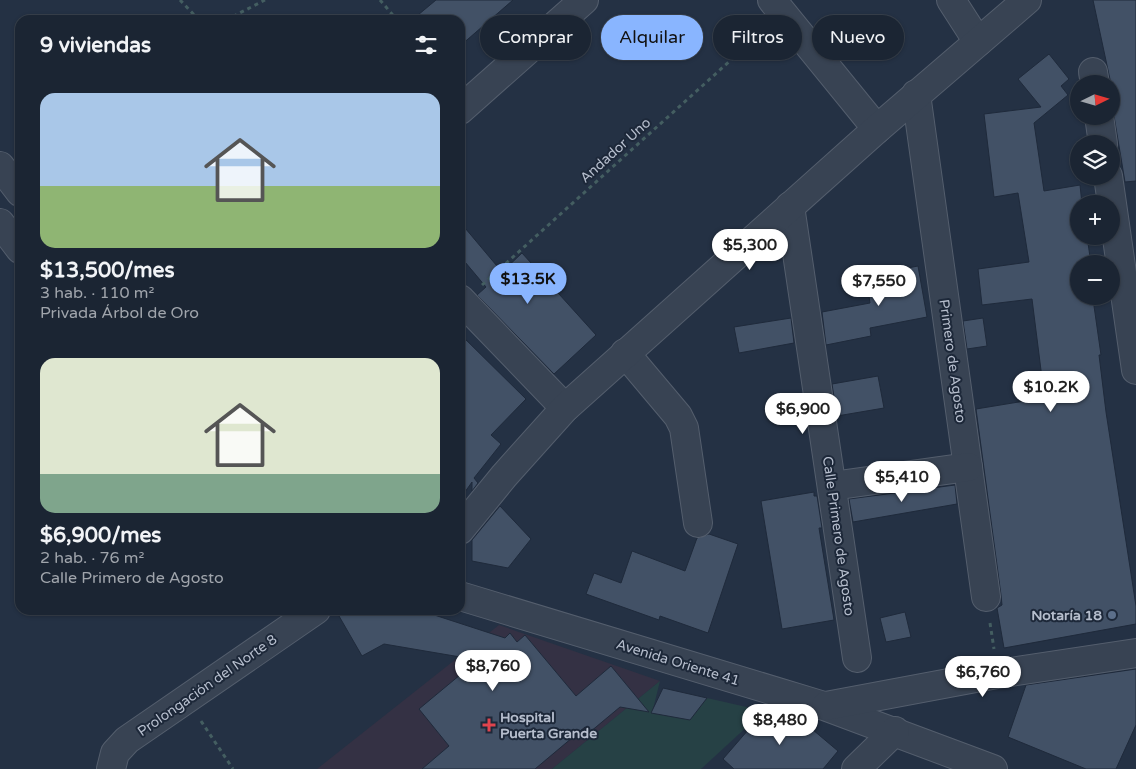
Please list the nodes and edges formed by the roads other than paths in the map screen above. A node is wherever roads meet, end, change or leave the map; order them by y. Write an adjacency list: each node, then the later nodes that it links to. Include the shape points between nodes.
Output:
1 (584, 0): 7 (street)
2 (951, 0): 5 (street)
3 (1027, 0): 5 (street)
4 (777, 7): 8 (street)
5 (978, 42): 6 (street)
6 (916, 94): 8 (street); 19 (street, Primero de Agosto)
7 (465, 106)
8 (877, 129): 12 (street)
9 (0, 166): 11 (street)
10 (1109, 185): 17 (street)
11 (15, 186)
12 (790, 206): 16 (street); 20 (street, Calle Primero de Agosto)
13 (0, 223): 14 (street)
14 (15, 242)
15 (465, 303): 18 (street)
16 (625, 353): 18 (street); 21 (street, via 678,416 684,428)
17 (1136, 370)
18 (565, 408): 22 (street)
19 (968, 467): 20 (street); 24 (street, Primero de Agosto)
20 (832, 486): 27 (street, Calle Primero de Agosto)
21 (698, 523)
22 (465, 524)
23 (465, 598): 28 (street, Avenida Oriente 41)
24 (986, 598)
25 (309, 615): 30 (street, Prolongación del Norte 8, via 127,740)
26 (1136, 653): 28 (street, via 997,674)
27 (857, 658)
28 (824, 706): 29 (street, Avenida Oriente 41)
29 (895, 731): 31 (street); 32 (street, Avenida Oriente 41)
30 (117, 764)
31 (856, 769)
32 (993, 769)

